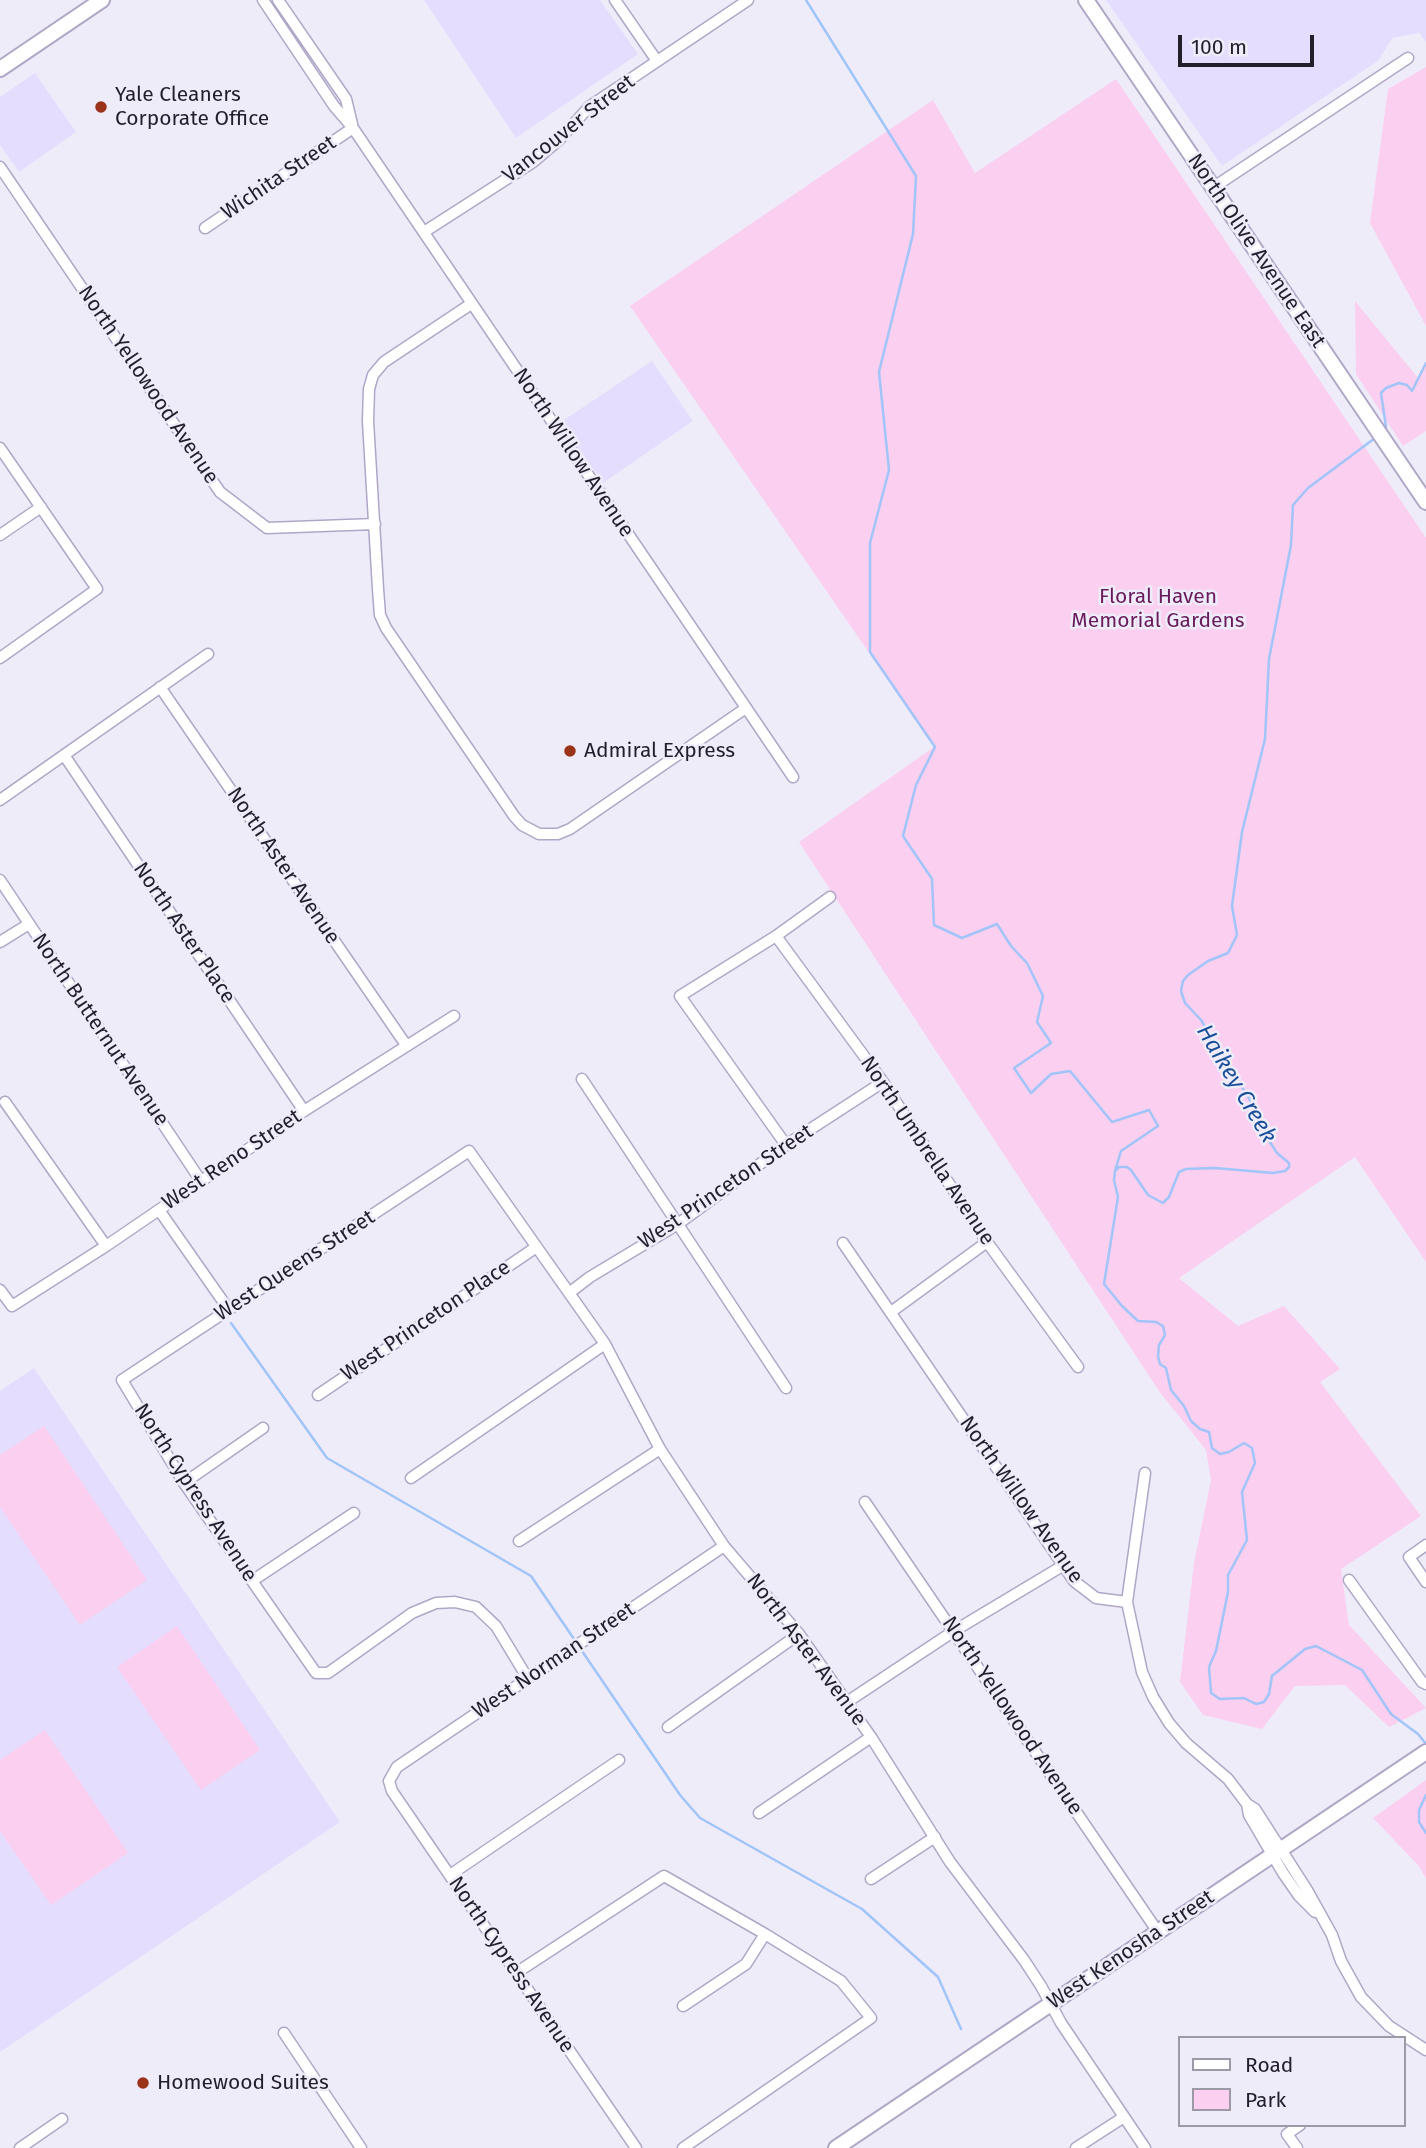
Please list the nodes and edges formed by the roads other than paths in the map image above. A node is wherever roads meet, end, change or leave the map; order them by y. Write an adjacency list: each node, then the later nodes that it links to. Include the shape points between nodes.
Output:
1 (102, 0): 9 (main road)
2 (263, 0): 10 (street, North Willow Avenue)
3 (278, 0): 10 (street, North Willow Avenue, via 346,99)
4 (615, 0): 8 (street)
5 (748, 0): 8 (street, Vancouver Street)
6 (1086, 0): 12 (main road, North Olive Avenue East)
7 (1408, 58): 12 (street)
8 (657, 61): 14 (street, Vancouver Street, via 589,107 533,162)
9 (0, 69)
10 (353, 128): 13 (street, Wichita Street); 14 (street, North Willow Avenue)
11 (0, 167): 19 (street, North Yellowood Avenue, via 220,492 267,528)
12 (1214, 187): 17 (main road, North Olive Avenue East)
13 (205, 228)
14 (424, 232): 15 (street, North Willow Avenue)
15 (471, 304): 19 (street, via 384,362 373,375 368,400); 24 (street, North Willow Avenue)
16 (0, 448): 18 (street)
17 (1426, 502)
18 (41, 508): 20 (street); 22 (street, via 97,589)
19 (375, 524): 24 (street, via 380,615 386,628 522,825 539,834 570,829)
20 (0, 536)
21 (208, 654): 23 (street)
22 (0, 658)
23 (160, 687): 25 (street); 34 (street, North Aster Avenue)
24 (747, 708): 26 (street, North Willow Avenue)
25 (64, 755): 27 (street); 38 (street, North Aster Place)
26 (793, 777)
27 (0, 800)
28 (0, 880): 30 (street, North Butternut Avenue)
29 (830, 897): 31 (street)
30 (29, 924): 32 (street); 41 (street, North Butternut Avenue)
31 (776, 936): 36 (street, North Umbrella Avenue); 39 (street, via 680,996)
32 (0, 943)
33 (454, 1016): 34 (street, West Reno Street)
34 (406, 1045): 38 (street, West Reno Street)
35 (582, 1079): 43 (street)
36 (883, 1082): 39 (street, West Princeton Street); 45 (street, North Umbrella Avenue)
37 (5, 1102): 46 (street)
38 (304, 1111): 41 (street, West Reno Street)
39 (786, 1144): 43 (street, West Princeton Street)
40 (469, 1152): 47 (street, North Aster Avenue); 50 (street, West Queens Street)
41 (201, 1181): 42 (street, West Reno Street)
42 (159, 1210): 46 (street, West Reno Street); 50 (street)
43 (678, 1224): 49 (street, West Princeton Street); 55 (street)
44 (843, 1242): 51 (street, North Willow Avenue)
45 (987, 1242): 51 (street); 53 (street, North Umbrella Avenue)
46 (106, 1246): 48 (street, West Reno Street, via 12,1306)
47 (535, 1248): 49 (street, North Aster Avenue); 56 (street, West Princeton Place)
48 (0, 1290)
49 (569, 1293): 52 (street, North Aster Avenue)
50 (229, 1310): 54 (street, West Queens Street)
51 (891, 1312): 67 (street, North Willow Avenue)
52 (604, 1344): 58 (street, North Aster Avenue); 60 (street)
53 (1077, 1367)
54 (122, 1380): 61 (street, North Cypress Avenue)
55 (786, 1388)
56 (318, 1395)
57 (263, 1428): 61 (street)
58 (660, 1449): 64 (street); 66 (street, North Aster Avenue)
59 (1145, 1474): 71 (street)
60 (411, 1478)
61 (184, 1483): 69 (street, North Cypress Avenue)
62 (865, 1502): 72 (street, North Yellowood Avenue)
63 (354, 1513): 69 (street)
64 (519, 1541)
65 (1426, 1545): 70 (street, via 1409,1557)
66 (724, 1546): 73 (street, North Aster Avenue); 74 (street, West Norman Street)
67 (1064, 1565): 71 (street, North Willow Avenue, via 1074,1581 1096,1598); 72 (street)
68 (1349, 1580): 75 (street)
69 (252, 1581): 74 (street, North Cypress Avenue, via 316,1674 328,1673 412,1613 436,1603 455,1602 476,1607 496,1626)
70 (1426, 1581)
71 (1127, 1602): 84 (street, via 1142,1672 1169,1723 1255,1809)
72 (954, 1631): 76 (street); 87 (street, North Yellowood Avenue)
73 (799, 1634): 76 (street, North Aster Avenue); 77 (street)
74 (528, 1679): 81 (street, West Norman Street, via 397,1767)
75 (1426, 1684)
76 (847, 1702): 78 (street, North Aster Avenue)
77 (668, 1727)
78 (871, 1737): 82 (street); 83 (street, North Aster Avenue)
79 (1426, 1752): 84 (main road, West Kenosha Street)
80 (619, 1760): 85 (street)
81 (389, 1781): 85 (street, North Cypress Avenue)
82 (759, 1813)
83 (935, 1837): 86 (street); 90 (street, North Aster Avenue, via 1024,1960)
84 (1277, 1852): 87 (main road, West Kenosha Street); 93 (street, via 1332,1935 1361,1997)
85 (450, 1875): 89 (street, North Cypress Avenue)
86 (871, 1879)
87 (1158, 1932): 90 (main road, West Kenosha Street)
88 (765, 1934): 89 (street, via 664,1876); 91 (street, via 746,1964); 102 (street, via 841,1981 871,2018)
89 (516, 1973): 101 (street, North Cypress Avenue)
90 (1050, 2004): 96 (street, North Aster Avenue); 103 (main road, West Kenosha Street)
91 (683, 2006)
92 (284, 2033): 100 (street)
93 (1402, 2036)
94 (1405, 2038): 95 (street)
95 (1426, 2050)
96 (1124, 2116): 104 (street); 105 (street, North Aster Avenue)
97 (62, 2119): 99 (street)
98 (1297, 2127): 106 (street, via 1287,2134)
99 (20, 2148)
100 (361, 2148)
101 (636, 2148)
102 (683, 2148)
103 (836, 2148)
104 (1076, 2148)
105 (1145, 2148)
106 (1297, 2148)

